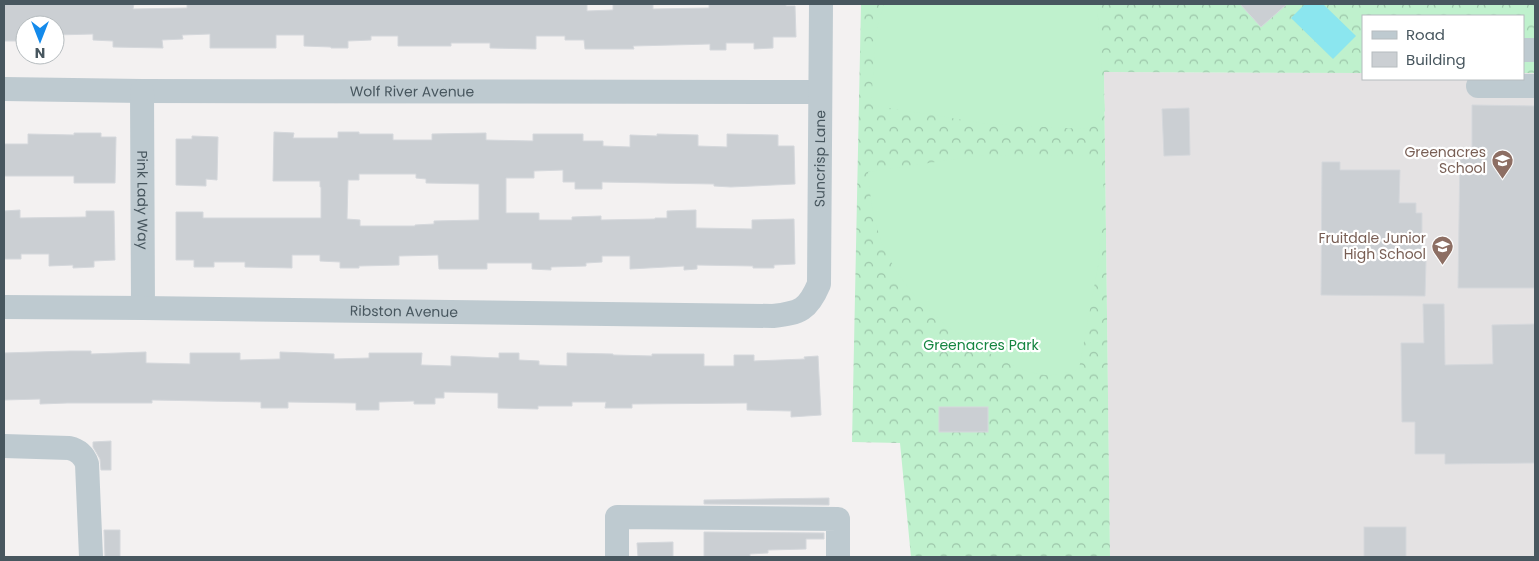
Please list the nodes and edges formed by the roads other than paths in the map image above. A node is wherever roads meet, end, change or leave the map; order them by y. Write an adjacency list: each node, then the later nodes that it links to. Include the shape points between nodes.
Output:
1 (821, 4): 6 (street, Suncrisp Lane)
2 (1478, 86): 3 (street)
3 (1535, 86)
4 (4, 89): 5 (street, Wolf River Avenue)
5 (142, 91): 6 (street, Wolf River Avenue); 8 (street, Pink Lady Way)
6 (820, 92): 9 (street, Suncrisp Lane, via 818,284 813,299)
7 (4, 307): 8 (street, Ribston Avenue)
8 (143, 308): 9 (street, Ribston Avenue, via 773,316)
9 (803, 309)
10 (4, 446): 11 (street, via 69,448 86,459)
11 (91, 557)
12 (617, 557): 13 (street, via 617,517 838,518)
13 (838, 557)

